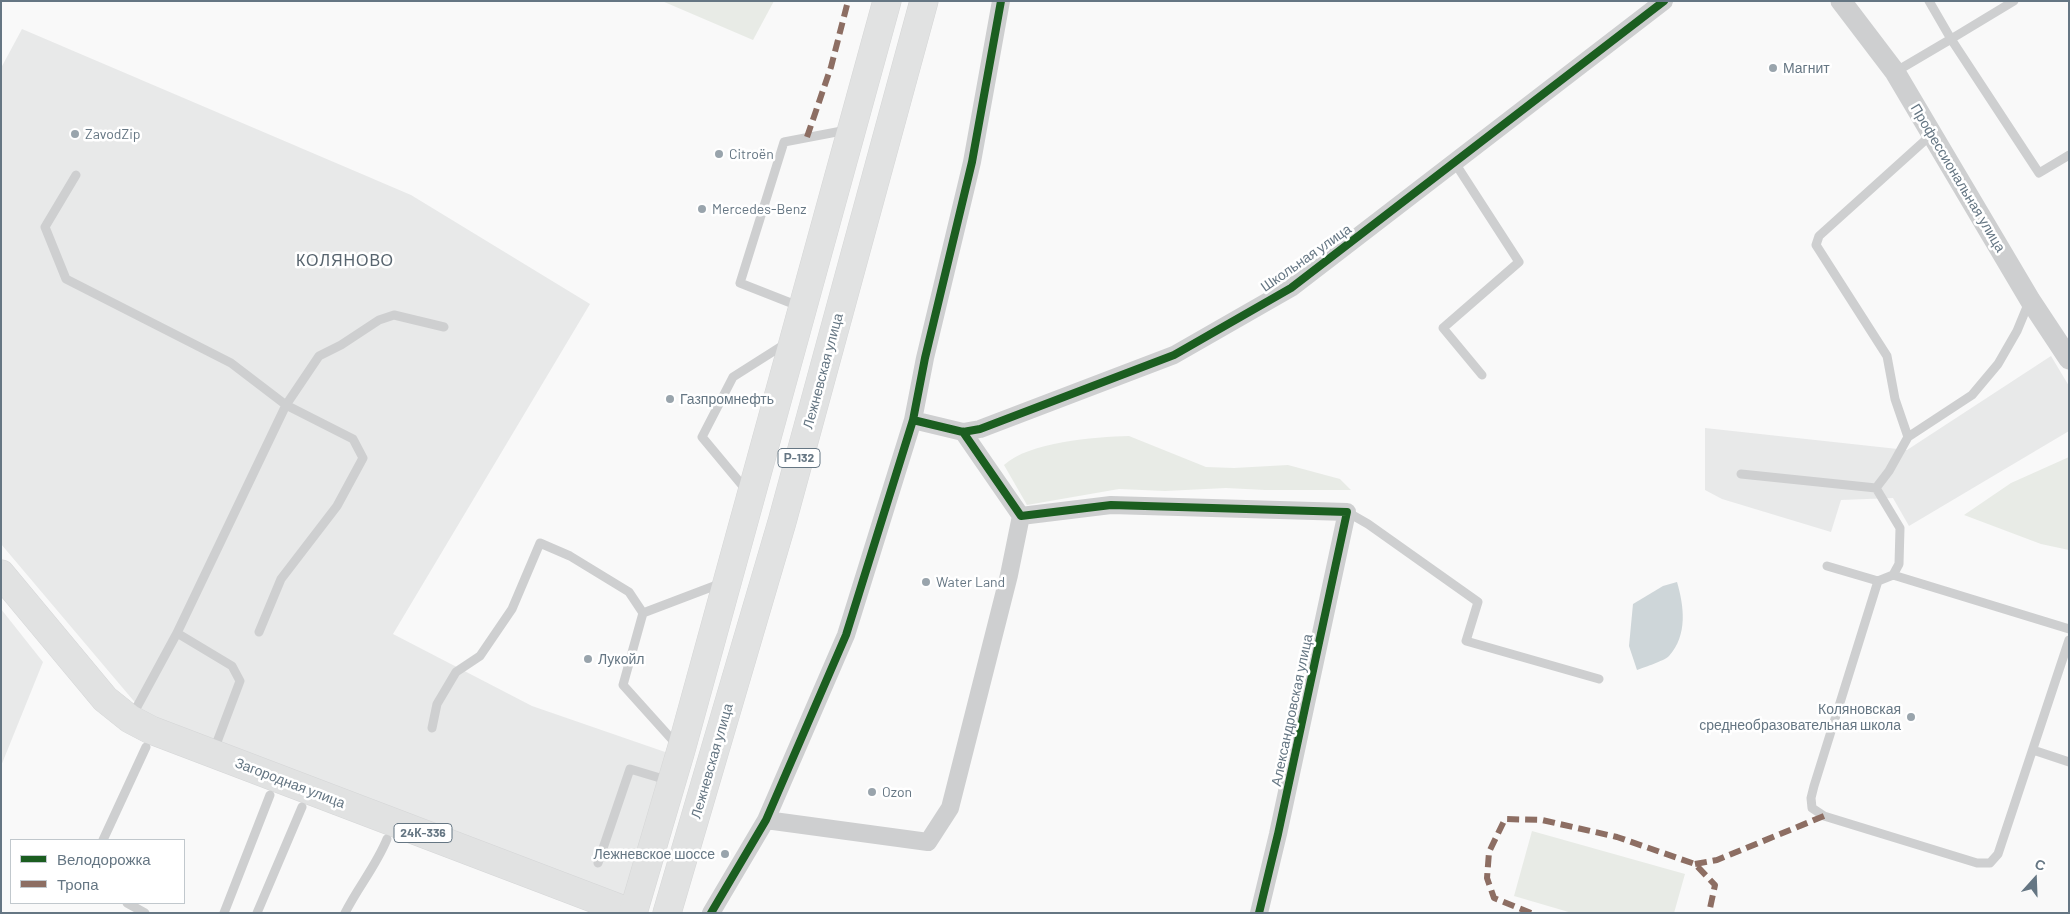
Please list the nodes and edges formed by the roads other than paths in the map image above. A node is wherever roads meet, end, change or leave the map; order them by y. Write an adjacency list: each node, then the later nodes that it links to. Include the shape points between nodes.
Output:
1 (887, 1): 10 (main road, Р-132)
2 (924, 1): 63 (main road, Лежневская улица / Р-132, via 782,522)
3 (1001, 1): 22 (street, via 972,162)
4 (1664, 1): 13 (street, Школьная улица)
5 (1841, 1): 9 (street, Профессиональная улица)
6 (1929, 1): 8 (lane)
7 (2014, 1): 8 (lane)
8 (1951, 39): 9 (lane); 12 (lane, via 2039,174)
9 (1895, 72): 11 (street, Профессиональная улица)
10 (852, 129): 16 (main road, Р-132); 16 (lane, via 784,142 740,283)
11 (1931, 135): 15 (street, Профессиональная улица); 24 (lane, via 1819,236 1816,246 1887,356)
12 (2069, 155)
13 (1455, 163): 20 (lane, via 1519,262 1443,328); 23 (street, Школьная улица, via 1291,288 1174,355 980,429)
14 (76, 174): 21 (lane, via 45,227 66,279 231,363)
15 (2030, 300): 19 (street, Профессиональная улица); 24 (lane, via 1998,364 1972,395)
16 (803, 308): 18 (main road, Р-132)
17 (444, 327): 21 (lane, via 394,315 379,320 319,356)
18 (794, 339): 27 (main road, Р-132); 27 (lane, via 733,378 702,437)
19 (2069, 359)
20 (1482, 375)
21 (286, 405): 38 (lane, via 353,439 363,458 337,506 281,579); 39 (lane)
22 (913, 420): 23 (street, Школьная улица); 52 (street, via 846,635)
23 (962, 432): 29 (street)
24 (1908, 437): 26 (lane)
25 (1741, 474): 26 (lane)
26 (1876, 488): 32 (lane, via 1900,528 1899,564)
27 (750, 495): 34 (main road, Р-132)
28 (1347, 512): 29 (street, via 1111,505); 41 (lane, via 1478,602 1466,642); 65 (street, Александровская улица)
29 (1021, 516): 52 (street, via 950,808 928,842)
30 (1827, 566): 33 (lane)
31 (1, 574): 42 (main road, Загородная улица / 24К-336, via 105,699)
32 (1893, 575): 33 (lane); 37 (lane)
33 (1878, 581): 46 (lane, via 1814,786 1812,808 1824,816 1977,863 1990,863 1998,854)
34 (727, 582): 36 (lane); 45 (main road, Р-132)
35 (1, 602): 44 (main road, Загородная улица / 24К-336, via 63,679 90,706)
36 (643, 613): 43 (lane, via 629,592 570,556 540,543 512,609 480,656 456,672 437,704); 45 (lane, via 623,685)
37 (2069, 629)
38 (259, 632)
39 (177, 633): 42 (lane); 47 (lane, via 232,666 240,681)
40 (2069, 640): 46 (lane)
41 (1599, 679)
42 (130, 719): 47 (main road, Загородная улица / 24К-336, via 159,734)
43 (432, 728)
44 (146, 748): 50 (main road, Загородная улица / 24К-336); 53 (lane)
45 (681, 750): 49 (main road, Р-132)
46 (2034, 750): 48 (lane)
47 (213, 754): 62 (main road, Загородная улица / 24К-336)
48 (2069, 762)
49 (672, 782): 55 (lane, via 630,769); 62 (main road, Р-132)
50 (270, 795): 51 (main road, Загородная улица / 24К-336); 58 (lane)
51 (302, 807): 54 (main road, Загородная улица / 24К-336); 59 (lane)
52 (766, 820): 64 (street)
53 (103, 839)
54 (387, 839): 60 (lane); 61 (main road, Загородная улица / 24К-336)
55 (598, 863)
56 (129, 904): 57 (lane)
57 (145, 913)
58 (224, 913)
59 (257, 913)
60 (346, 913)
61 (582, 913)
62 (633, 913)
63 (667, 913)
64 (711, 913)
65 (1259, 913)

